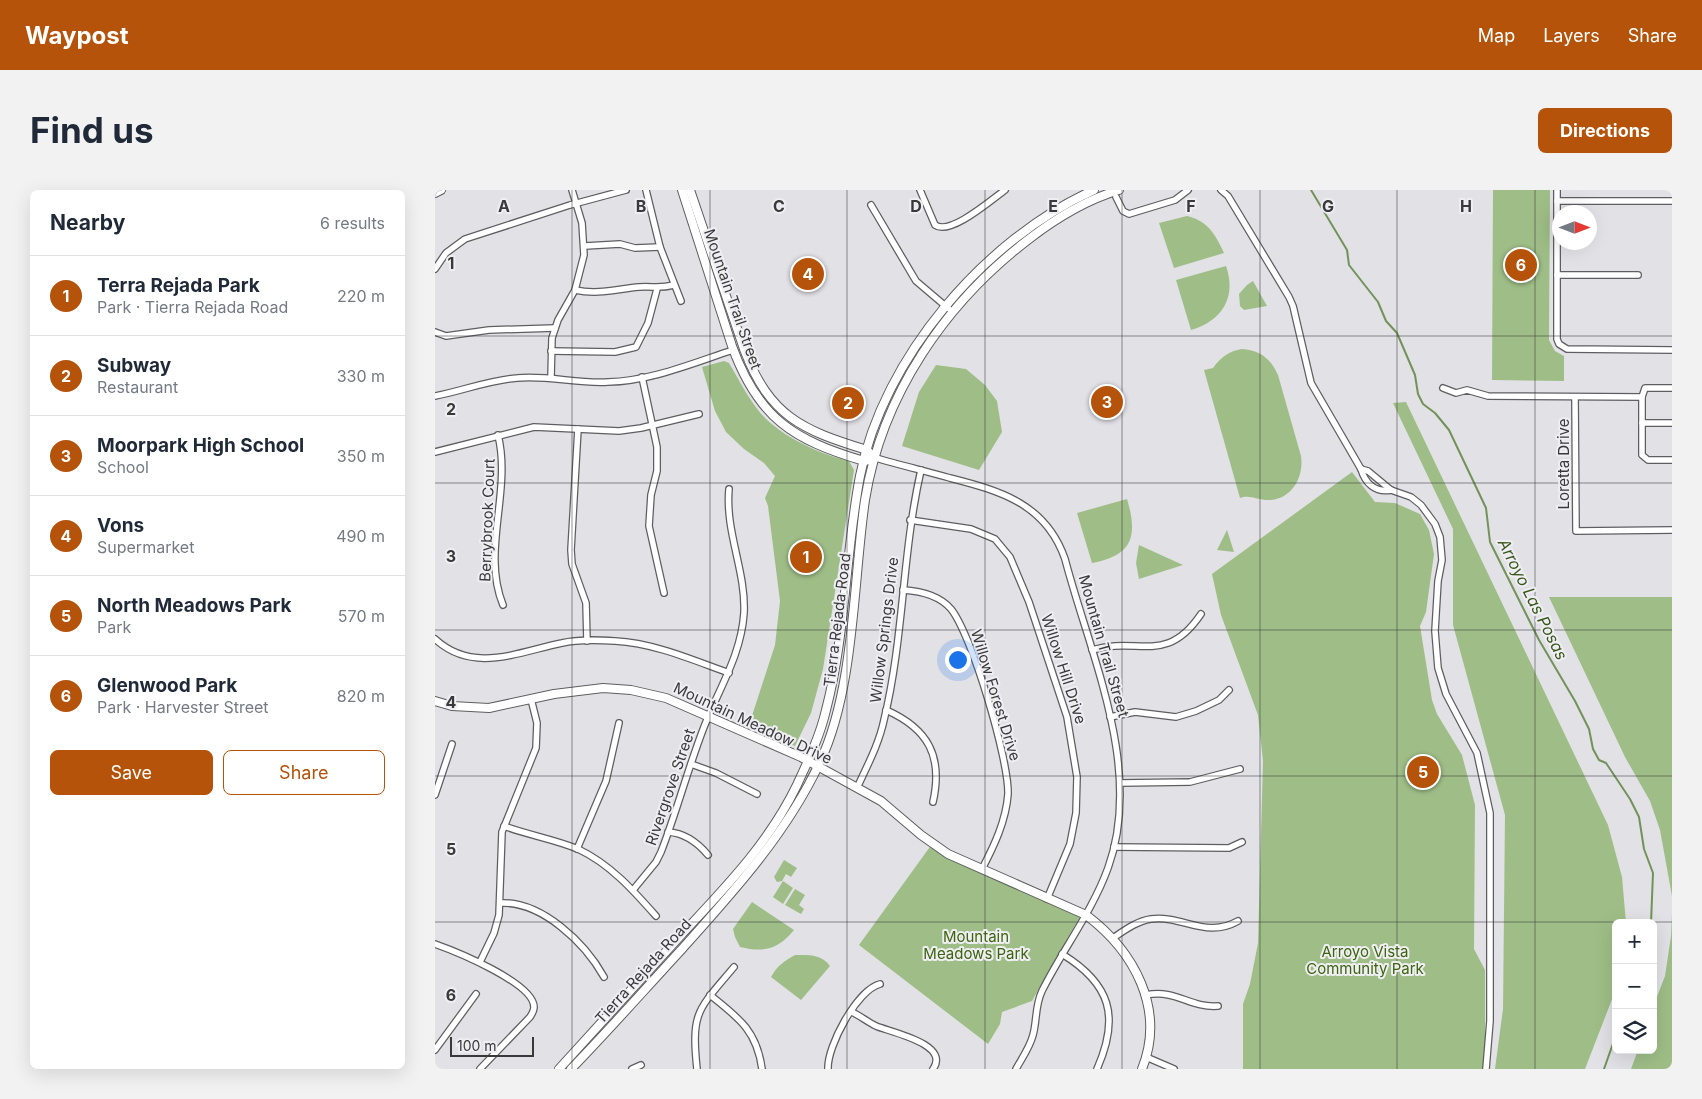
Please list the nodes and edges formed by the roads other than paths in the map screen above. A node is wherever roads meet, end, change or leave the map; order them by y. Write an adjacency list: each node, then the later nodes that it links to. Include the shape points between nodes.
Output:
1 (441, 190): 14 (main road)
2 (572, 190): 18 (street)
3 (626, 190): 15 (street)
4 (647, 190): 21 (street)
5 (682, 190): 33 (main road, Mountain Trail Street)
6 (689, 190): 49 (main road, Mountain Trail Street, via 744,349 764,390 784,412 809,430)
7 (919, 190): 8 (street, via 935,225 943,228 953,226)
8 (1005, 190)
9 (1094, 190): 29 (main road, Tierra Rejada Road, via 1074,199 1023,233)
10 (1188, 190): 13 (street, via 1175,200 1129,214 1123,211)
11 (1221, 190): 123 (street, via 1228,196 1289,297 1311,384 1368,483 1379,490 1391,490 1411,497 1435,524 1440,537 1442,560 1435,631 1438,668 1446,694 1477,753 1489,801 1490,1012)
12 (1557, 190): 16 (street)
13 (1114, 192): 30 (main road, Tierra Rejada Road, via 1077,208 1040,230 995,266)
14 (435, 193)
15 (603, 193): 18 (street)
16 (1557, 201): 17 (street); 23 (street)
17 (1672, 201)
18 (576, 204): 20 (street); 22 (street, via 465,239 450,250)
19 (871, 205): 29 (street, via 916,281)
20 (585, 246): 21 (street); 26 (street)
21 (660, 247): 25 (street)
22 (435, 269)
23 (1557, 274): 24 (street); 34 (street, via 1557,339 1562,347)
24 (1637, 275)
25 (674, 285): 27 (street); 28 (street)
26 (575, 290): 27 (street, via 596,293 642,287); 31 (street)
27 (657, 290): 35 (street, via 648,323 636,347 607,352)
28 (681, 301)
29 (945, 306): 30 (street); 49 (main road, Tierra Rejada Road, via 898,377)
30 (952, 312): 51 (main road, Tierra Rejada Road, via 923,350 905,384)
31 (555, 328): 32 (street, via 489,330 446,336); 35 (street)
32 (435, 332)
33 (733, 350): 37 (street); 52 (main road, Mountain Trail Street, via 756,396 785,427 811,443)
34 (1672, 350)
35 (551, 351): 36 (street)
36 (551, 378): 37 (street, via 609,382); 40 (street, via 509,379)
37 (642, 378): 46 (street)
38 (1443, 388): 41 (street, via 1456,393 1467,390 1488,396)
39 (1672, 388): 42 (street, via 1645,388)
40 (435, 396)
41 (1575, 397): 42 (street); 57 (street, Loretta Drive, via 1576,530)
42 (1642, 397): 44 (street)
43 (699, 414): 46 (street)
44 (1642, 423): 45 (street); 53 (street, via 1642,455 1648,460)
45 (1672, 423)
46 (652, 425): 47 (street, via 619,431); 59 (street, via 658,458 649,526)
47 (578, 429): 48 (street, via 547,426); 63 (street, via 571,550 572,564 586,603)
48 (498, 436): 50 (street); 60 (street, Berrybrook Court, via 503,459 495,582)
49 (867, 450): 51 (main road, Mountain Trail Street); 52 (main road, Tierra Rejada Road)
50 (435, 452)
51 (876, 458): 52 (main road, Mountain Trail Street); 54 (street, Mountain Trail Street); 76 (main road, Tierra Rejada Road, via 865,500 841,697)
52 (864, 460): 74 (main road, Tierra Rejada Road, via 832,686 826,714)
53 (1672, 460)
54 (921, 470): 56 (street, Willow Springs Drive); 64 (street, Mountain Trail Street, via 989,488 1023,504 1043,520 1063,553)
55 (729, 490): 65 (street, Rivergrove Street, via 729,524 742,580 744,612 741,639)
56 (910, 520): 58 (street, Willow Springs Drive); 91 (street, Willow Hill Drive, via 971,529 995,539 1013,563 1029,602 1067,718 1077,777 1076,812 1070,844)
57 (1672, 530)
58 (903, 590): 69 (street, Willow Springs Drive); 89 (street, Willow Forest Drive, via 941,600 957,618 1000,741 1007,774 1006,807 996,841)
59 (664, 593)
60 (503, 605)
61 (1201, 614): 64 (street, via 1189,630 1169,643 1145,648 1114,645)
62 (435, 639): 63 (street, via 455,653 483,659)
63 (587, 641): 65 (street, via 642,645)
64 (1092, 650): 71 (street, Mountain Trail Street)
65 (729, 673): 70 (street, Rivergrove Street)
66 (1229, 690): 71 (street, via 1219,700 1176,717 1135,712)
67 (531, 699): 68 (main road, Mountain Meadow Drive, via 489,708); 70 (main road, Mountain Meadow Drive, via 582,689 631,690 667,698); 83 (street, via 537,723 535,748)
68 (435, 702)
69 (887, 710): 79 (street, Willow Springs Drive); 82 (street, via 917,727 929,744 937,774)
70 (709, 715): 74 (main road, Mountain Meadow Drive); 75 (street, Rivergrove Street)
71 (1110, 717): 78 (street, Mountain Trail Street)
72 (619, 723): 87 (street, via 606,781)
73 (452, 744): 81 (street)
74 (808, 760): 76 (main road, Mountain Meadow Drive); 112 (main road, Tierra Rejada Road, via 781,813 741,869)
75 (691, 764): 80 (street, via 717,773); 84 (street, Rivergrove Street)
76 (818, 766): 79 (main road, Mountain Meadow Drive); 113 (main road, Tierra Rejada Road, via 790,817 763,855 702,927)
77 (1239, 769): 78 (street, via 1190,782)
78 (1120, 783): 86 (street, Mountain Trail Street)
79 (857, 788): 89 (main road, Mountain Meadow Drive, via 895,812 932,844)
80 (757, 794)
81 (435, 795)
82 (933, 802)
83 (504, 826): 87 (street); 92 (street, via 500,851)
84 (668, 832): 88 (street, via 694,841); 90 (street, Rivergrove Street, via 656,862)
85 (1242, 842): 86 (street, via 1229,848)
86 (1114, 847): 93 (street, Mountain Trail Street)
87 (577, 849): 90 (street, via 613,871)
88 (708, 855)
89 (982, 869): 91 (main road, Mountain Meadow Drive)
90 (633, 890): 94 (street)
91 (1047, 899): 93 (main road, Mountain Meadow Drive)
92 (500, 903): 99 (street, via 494,933); 101 (street, via 514,903 533,910 567,933 590,954)
93 (1086, 915): 96 (main road, Mountain Meadow Drive); 98 (street, Mountain Trail Street)
94 (656, 916)
95 (1238, 921): 96 (street, via 1224,927 1202,928 1173,920 1151,919 1133,925)
96 (1113, 938): 105 (main road, Mountain Meadow Drive, via 1129,959)
97 (435, 944): 99 (street)
98 (1062, 954): 119 (street, Mountain Trail Street, via 1041,993 1033,1037); 120 (street, via 1084,968 1094,979 1106,1003 1108,1042)
99 (480, 962): 111 (street, via 501,973 532,999 534,1007 530,1017)
100 (734, 967): 104 (street)
101 (604, 977)
102 (880, 984): 107 (street, via 868,990)
103 (476, 994): 108 (street)
104 (711, 995): 115 (street, via 699,1012 694,1030); 116 (street, via 749,1030 757,1046)
105 (1146, 995): 106 (street, via 1170,994 1202,1006); 109 (main road, Mountain Meadow Drive, via 1151,1033)
106 (1218, 1006)
107 (852, 1012): 117 (street, via 833,1042); 118 (street, via 931,1048 936,1063)
108 (435, 1050)
109 (1146, 1057): 121 (main road, Mountain Meadow Drive); 122 (street)
110 (641, 1065): 114 (street)
111 (481, 1069)
112 (559, 1069)
113 (571, 1069)
114 (632, 1069)
115 (697, 1069)
116 (762, 1069)
117 (828, 1069)
118 (933, 1069)
119 (1017, 1069)
120 (1097, 1069)
121 (1142, 1069)
122 (1174, 1069)
123 (1487, 1069)

